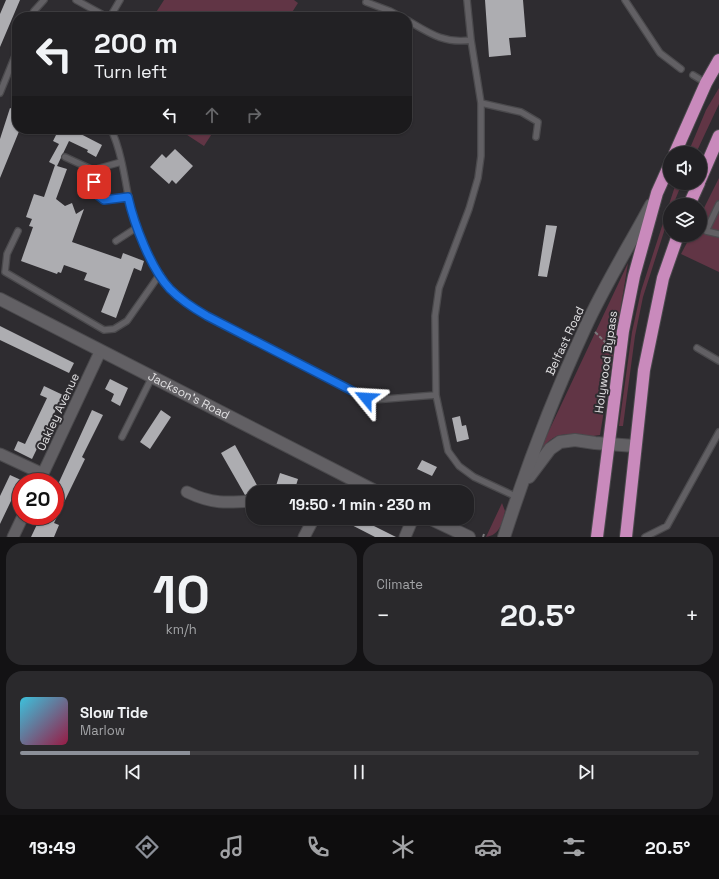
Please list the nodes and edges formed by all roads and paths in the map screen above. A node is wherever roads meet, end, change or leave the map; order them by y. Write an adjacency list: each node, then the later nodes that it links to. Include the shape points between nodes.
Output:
1 (44, 0): 7 (lane)
2 (76, 0): 8 (lane)
3 (120, 0): 9 (lane)
4 (467, 0): 12 (lane)
5 (626, 0): 15 (lane, via 660,53)
6 (366, 2): 10 (lane)
7 (34, 12)
8 (99, 12)
9 (112, 12)
10 (392, 12)
11 (412, 23): 12 (lane, via 435,37 446,40)
12 (471, 40): 19 (lane)
13 (719, 60): 17 (highway)
14 (12, 63): 18 (lane)
15 (681, 69)
16 (693, 75): 17 (lane)
17 (706, 83): 23 (highway)
18 (0, 93)
19 (481, 103): 22 (lane, via 521,112 538,122); 45 (lane, via 481,156 478,178 439,288 435,316)
20 (114, 134): 25 (lane, via 118,142)
21 (719, 136): 26 (highway)
22 (536, 137)
23 (678, 146)
24 (65, 157): 27 (lane)
25 (121, 162): 27 (lane); 30 (lane)
26 (707, 164)
27 (93, 170): 30 (lane, via 95,193 104,200)
28 (663, 180): 29 (highway, Belfast Road)
29 (657, 193): 39 (main road, Belfast Road); 41 (highway, Holywood Bypass, via 634,276)
30 (128, 197): 32 (lane)
31 (719, 204): 34 (lane, via 706,231)
32 (136, 228): 35 (lane); 37 (lane)
33 (18, 231): 37 (lane, via 7,254 5,272 104,330 114,329 127,321)
34 (719, 234)
35 (116, 241)
36 (676, 242): 49 (highway, via 663,278 652,325)
37 (160, 274): 45 (lane, via 169,288 185,303 366,398 373,400)
38 (0, 300): 42 (main road, Jackson's Road)
39 (586, 326): 41 (path, via 608,346); 55 (main road, Belfast Road, via 566,370)
40 (697, 348): 43 (lane)
41 (620, 351): 48 (highway, Holywood Bypass)
42 (100, 352): 44 (main road, Jackson's Road); 52 (street, Oakley Avenue)
43 (719, 361)
44 (152, 377): 47 (lane); 53 (main road, Jackson's Road)
45 (436, 395): 55 (lane, via 448,451 459,466 474,476)
46 (719, 432): 70 (lane, via 667,526)
47 (122, 437)
48 (609, 445): 49 (main road); 55 (main road, via 575,440 560,442 550,449); 68 (highway, Holywood Bypass)
49 (635, 446): 69 (highway)
50 (0, 454): 51 (street)
51 (32, 473)
52 (43, 473)
53 (363, 485)
54 (187, 492): 56 (street, via 205,500)
55 (518, 494): 67 (main road, Belfast Road)
56 (246, 502)
57 (19, 525): 62 (street)
58 (310, 525): 63 (street)
59 (410, 525): 64 (street)
60 (444, 525): 65 (main road)
61 (484, 534): 66 (path)
62 (13, 537)
63 (304, 537)
64 (405, 537)
65 (469, 537)
66 (483, 537)
67 (504, 537)
68 (597, 537)
69 (626, 537)
70 (645, 537)

